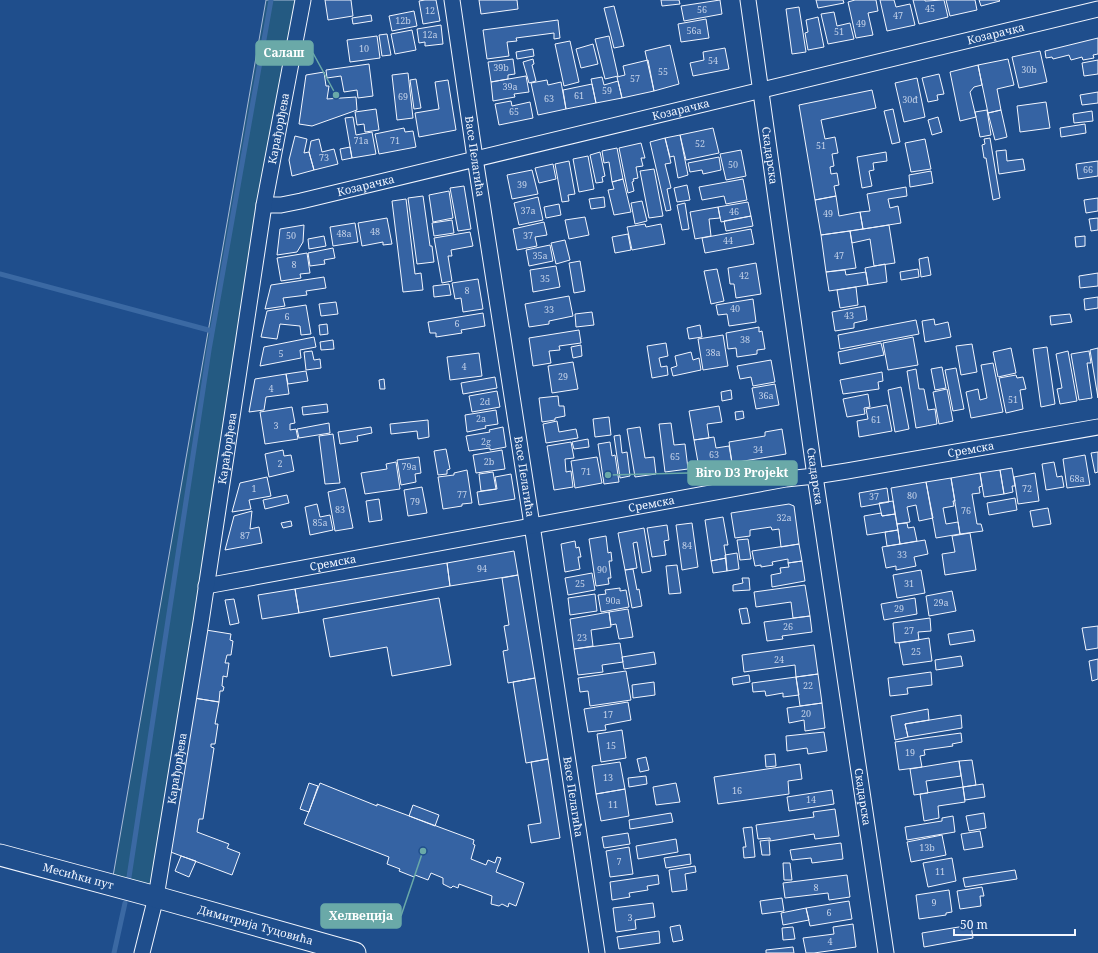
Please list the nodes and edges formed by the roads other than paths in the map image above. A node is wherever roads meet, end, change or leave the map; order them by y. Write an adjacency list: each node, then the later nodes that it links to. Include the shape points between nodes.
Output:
1 (303, 0): 7 (street, Карађорђева)
2 (452, 0): 6 (street, Васе Пелагића)
3 (748, 0): 5 (street, Скадарска)
4 (1098, 9): 5 (street, Козарачка)
5 (760, 90): 6 (street, Козарачка); 9 (street, Скадарска)
6 (475, 158): 7 (street, Козарачка, via 301,201); 10 (street, Васе Пелагића)
7 (264, 205): 11 (street, Карађорђева)
8 (1098, 427): 9 (street, Сремска)
9 (815, 476): 10 (street, Сремска); 17 (street, Скадарска)
10 (532, 525): 11 (street, Сремска); 16 (street, Васе Пелагића)
11 (206, 586): 13 (street, Карађорђева)
12 (0, 855): 13 (street, Месићки пут)
13 (156, 897): 14 (street, Карађорђева); 15 (street, Димитрија Туцовића)
14 (142, 953)
15 (354, 953)
16 (597, 953)
17 (886, 953)

